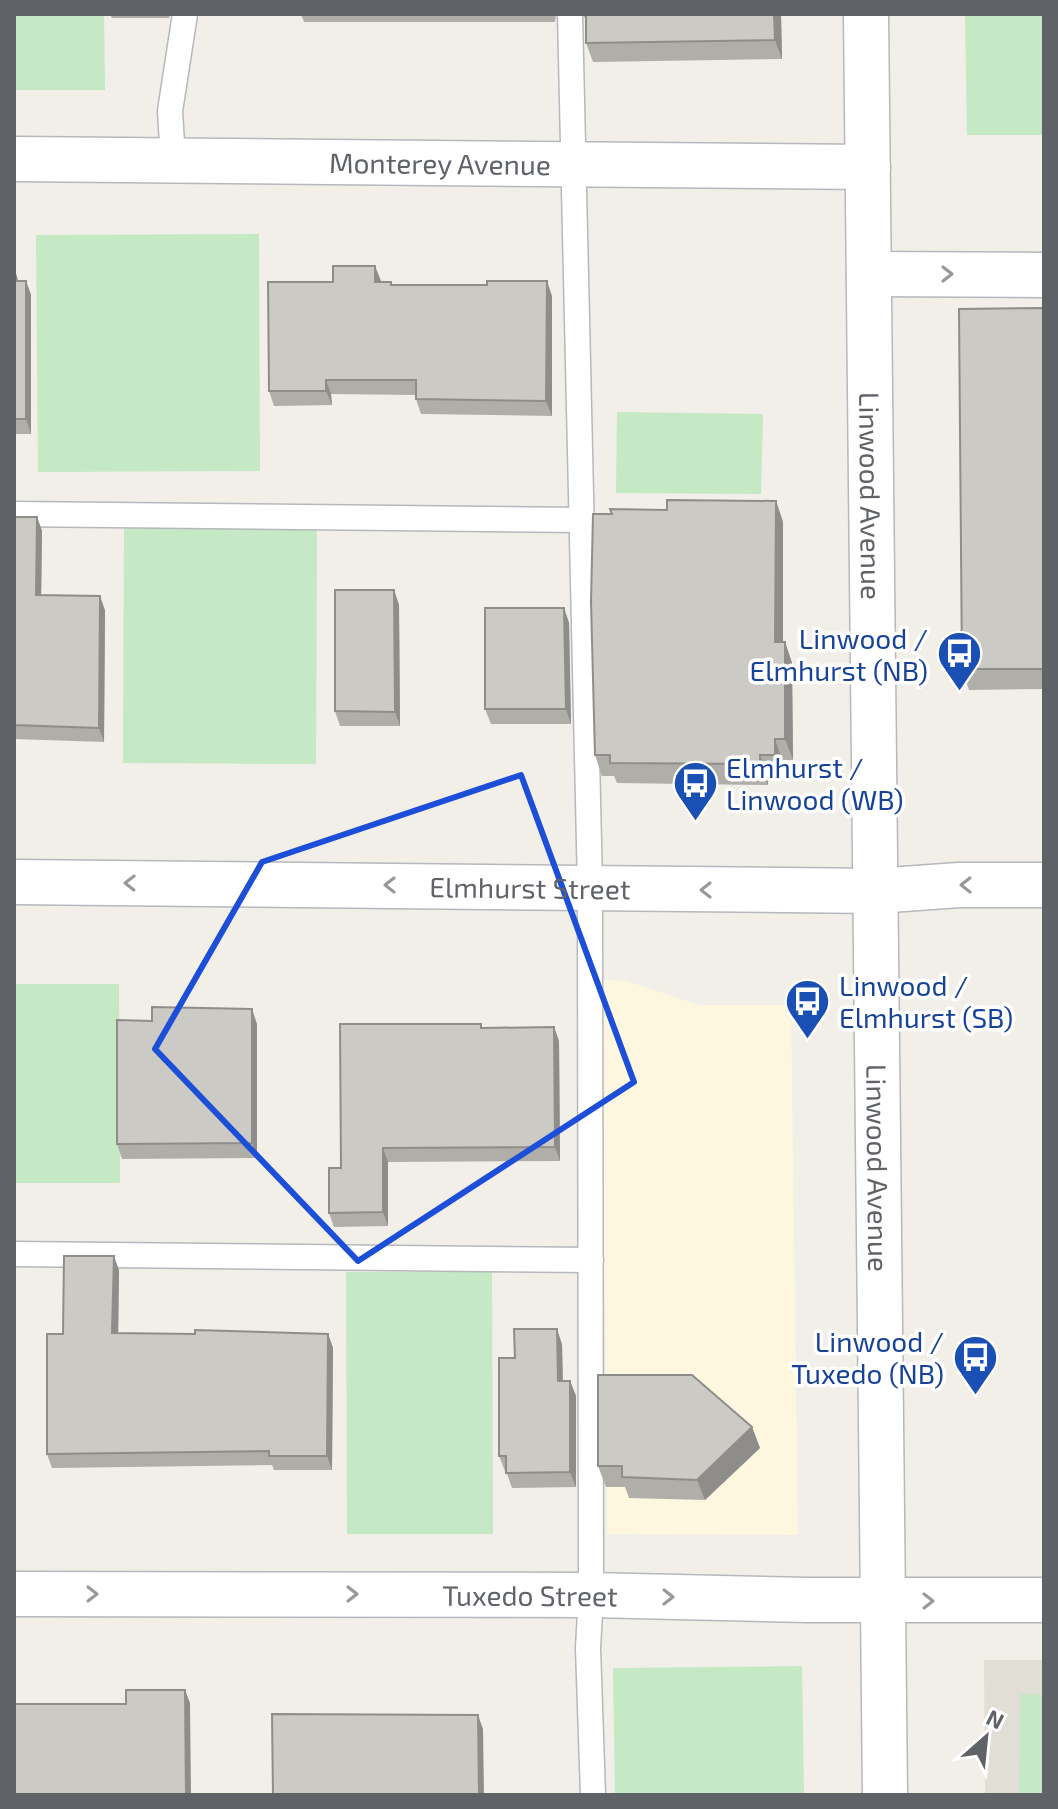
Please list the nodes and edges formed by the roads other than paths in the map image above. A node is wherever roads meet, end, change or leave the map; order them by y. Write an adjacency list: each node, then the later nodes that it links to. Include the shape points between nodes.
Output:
1 (185, 14): 5 (lane, via 170,111)
2 (570, 14): 6 (lane)
3 (866, 14): 7 (street, Linwood Avenue)
4 (14, 159): 5 (street, Monterey Avenue)
5 (173, 160): 6 (street, Monterey Avenue)
6 (574, 164): 7 (street, Monterey Avenue); 11 (lane)
7 (868, 167): 8 (street, Linwood Avenue)
8 (869, 274): 9 (street, one-way to 9); 15 (street, Linwood Avenue)
9 (1044, 275)
10 (14, 514): 11 (lane)
11 (581, 520): 14 (lane)
12 (14, 882): 14 (street, Elmhurst Street, one-way to 12)
13 (1044, 885): 15 (street, Elmhurst Street, one-way to 15)
14 (590, 887): 15 (street, Elmhurst Street, one-way to 14); 17 (lane)
15 (876, 891): 21 (street, Linwood Avenue)
16 (14, 1254): 17 (lane)
17 (591, 1260): 19 (lane)
18 (14, 1594): 19 (street, Tuxedo Street, one-way to 19)
19 (591, 1595): 21 (street, Tuxedo Street, one-way to 21); 22 (lane)
20 (1044, 1600): 21 (street, Tuxedo Street, one-way to 20)
21 (883, 1601): 23 (street, Linwood Avenue)
22 (593, 1795)
23 (885, 1795)

